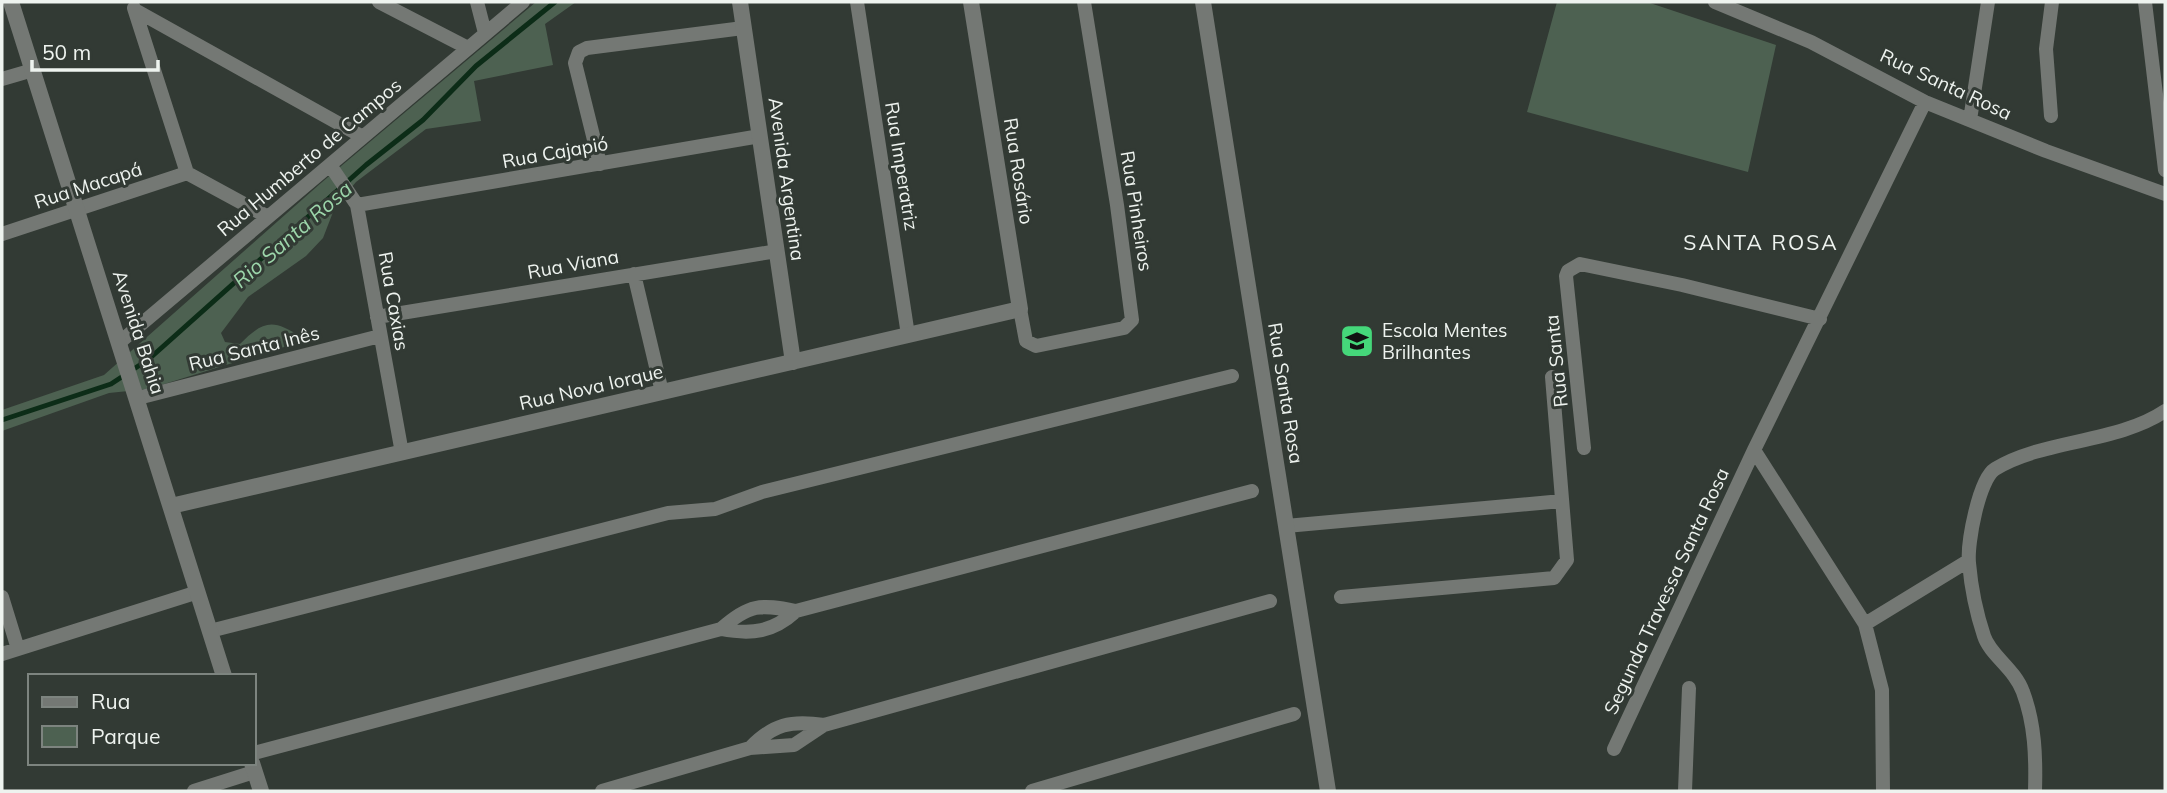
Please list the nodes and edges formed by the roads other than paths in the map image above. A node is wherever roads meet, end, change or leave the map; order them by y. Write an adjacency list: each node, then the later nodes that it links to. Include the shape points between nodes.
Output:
1 (12, 2): 18 (street, Avenida Bahia)
2 (379, 2): 17 (street)
3 (477, 2): 16 (street)
4 (523, 2): 16 (street, Rua Humberto de Campos)
5 (740, 2): 15 (street, Avenida Argentina)
6 (857, 2): 39 (street, Rua Imperatriz)
7 (971, 2): 36 (street, Rua Rosário)
8 (1084, 2): 41 (street, Rua Pinheiros, via 1132,320 1124,328)
9 (1203, 2): 55 (street, Rua Santa Rosa)
10 (1715, 2): 20 (street, Rua Santa Rosa, via 1811,42)
11 (1988, 2): 22 (street)
12 (2052, 2): 21 (street, via 2046,49)
13 (2145, 2): 27 (street)
14 (134, 6): 23 (street); 28 (street)
15 (743, 28): 24 (street, Avenida Argentina); 25 (street, via 587,48 576,57)
16 (485, 33): 17 (street, Rua Humberto de Campos)
17 (468, 48): 23 (street, Rua Humberto de Campos)
18 (33, 70): 19 (street); 31 (street, Avenida Bahia)
19 (2, 79)
20 (1925, 102): 22 (street, Rua Santa Rosa); 38 (street, Segunda Travessa Santa Rosa)
21 (2051, 116)
22 (1970, 120): 29 (street, Rua Santa Rosa)
23 (363, 136): 26 (street, Rua Humberto de Campos)
24 (760, 136): 25 (street, Rua Cajapió); 34 (street, Avenida Argentina)
25 (600, 164): 30 (street, Rua Cajapió)
26 (333, 168): 30 (street, Rua Caxias); 32 (street, Rua Humberto de Campos)
27 (2165, 170)
28 (187, 173): 31 (street, Rua Macapá); 32 (street)
29 (2165, 194)
30 (356, 202): 37 (street, Rua Caxias)
31 (78, 209): 33 (street, Rua Macapá); 42 (street, Avenida Bahia)
32 (268, 217): 42 (street, Rua Humberto de Campos)
33 (2, 233)
34 (777, 251): 35 (street, Rua Viana); 43 (street, Avenida Argentina)
35 (634, 274): 37 (street, Rua Viana); 47 (street)
36 (1020, 309): 39 (street, Rua Nova Iorque); 41 (street, Rua Rosário)
37 (377, 317): 40 (street, Rua Caxias)
38 (1820, 319): 49 (street, Rua Santa, via 1580,264 1567,271); 50 (street, Segunda Travessa Santa Rosa)
39 (908, 335): 43 (street, Rua Nova Iorque)
40 (380, 336): 46 (street, Rua Santa Inês); 51 (street, Rua Caxias)
41 (1030, 345)
42 (122, 349): 46 (street, Avenida Bahia)
43 (793, 362): 47 (street, Rua Nova Iorque)
44 (1232, 376): 63 (street, via 762,492 715,509 668,513)
45 (1552, 377): 53 (street)
46 (136, 392): 54 (street, Avenida Bahia)
47 (662, 392): 51 (street, Rua Nova Iorque)
48 (2165, 411): 56 (street, via 2131,427 2010,461 1986,475)
49 (1584, 449)
50 (1754, 450): 62 (street); 72 (street, Segunda Travessa Santa Rosa)
51 (402, 453): 54 (street, Rua Nova Iorque)
52 (1252, 491): 61 (street)
53 (1562, 501): 55 (street); 59 (street, via 1567,560 1554,578)
54 (172, 506): 57 (street, Avenida Bahia)
55 (1286, 526): 80 (street, Rua Santa Rosa)
56 (1968, 561): 62 (street); 83 (street, via 1984,639 2014,672 2031,720)
57 (198, 592): 63 (street, Avenida Bahia); 65 (street)
58 (2, 597): 65 (street)
59 (1341, 597)
60 (1270, 601): 70 (street)
61 (796, 611): 64 (street, via 764,631); 64 (street, via 747,608)
62 (1865, 624): 82 (street, via 1882,690)
63 (216, 629): 67 (street, Avenida Bahia)
64 (722, 629): 73 (street)
65 (18, 649): 66 (street)
66 (2, 654)
67 (224, 674)
68 (1689, 688): 81 (street)
69 (1294, 715): 79 (street)
70 (824, 725): 71 (street, via 794,745); 71 (street, via 790,722 773,727)
71 (750, 748): 78 (street)
72 (1614, 749)
73 (256, 760)
74 (245, 765): 76 (street)
75 (256, 765): 77 (street)
76 (194, 791)
77 (261, 791)
78 (602, 791)
79 (1032, 791)
80 (1328, 791)
81 (1685, 791)
82 (1883, 791)
83 (2035, 791)

